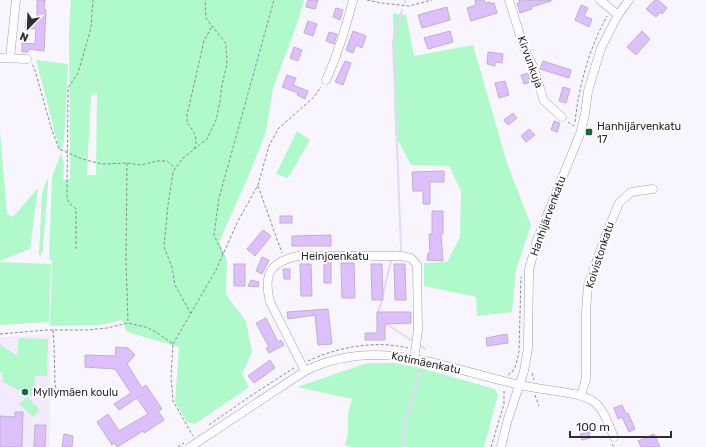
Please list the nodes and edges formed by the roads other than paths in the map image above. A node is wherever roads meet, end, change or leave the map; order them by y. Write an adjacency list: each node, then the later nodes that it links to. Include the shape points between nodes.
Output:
1 (16, 0): 8 (street)
2 (353, 0): 10 (street, via 345,32)
3 (508, 0): 11 (street, Kirvunkuja, via 544,102)
4 (600, 0): 6 (street)
5 (629, 0): 6 (street, Hanhijärvenkatu)
6 (618, 15): 15 (street, Hanhijärvenkatu, via 601,48 588,91 580,134 532,258 529,270 528,348)
7 (0, 58): 8 (street)
8 (10, 58): 9 (street)
9 (27, 60)
10 (326, 80)
11 (562, 117)
12 (653, 189): 16 (street, Koivistonkatu, via 631,192 619,203 588,285 586,379)
13 (415, 354): 14 (street, Kotimäenkatu, via 360,355); 14 (street, Heinjoenkatu, via 418,330 417,265 412,258 298,256 276,264 268,278 267,290 270,302); 15 (street, Kotimäenkatu)
14 (303, 368): 18 (street, Kotimäenkatu)
15 (519, 385): 16 (street, Kotimäenkatu); 19 (street, Hanhijärvenkatu)
16 (581, 395): 17 (street, Kotimäenkatu, via 592,400 602,410)
17 (614, 438)
18 (190, 447)
19 (501, 447)

